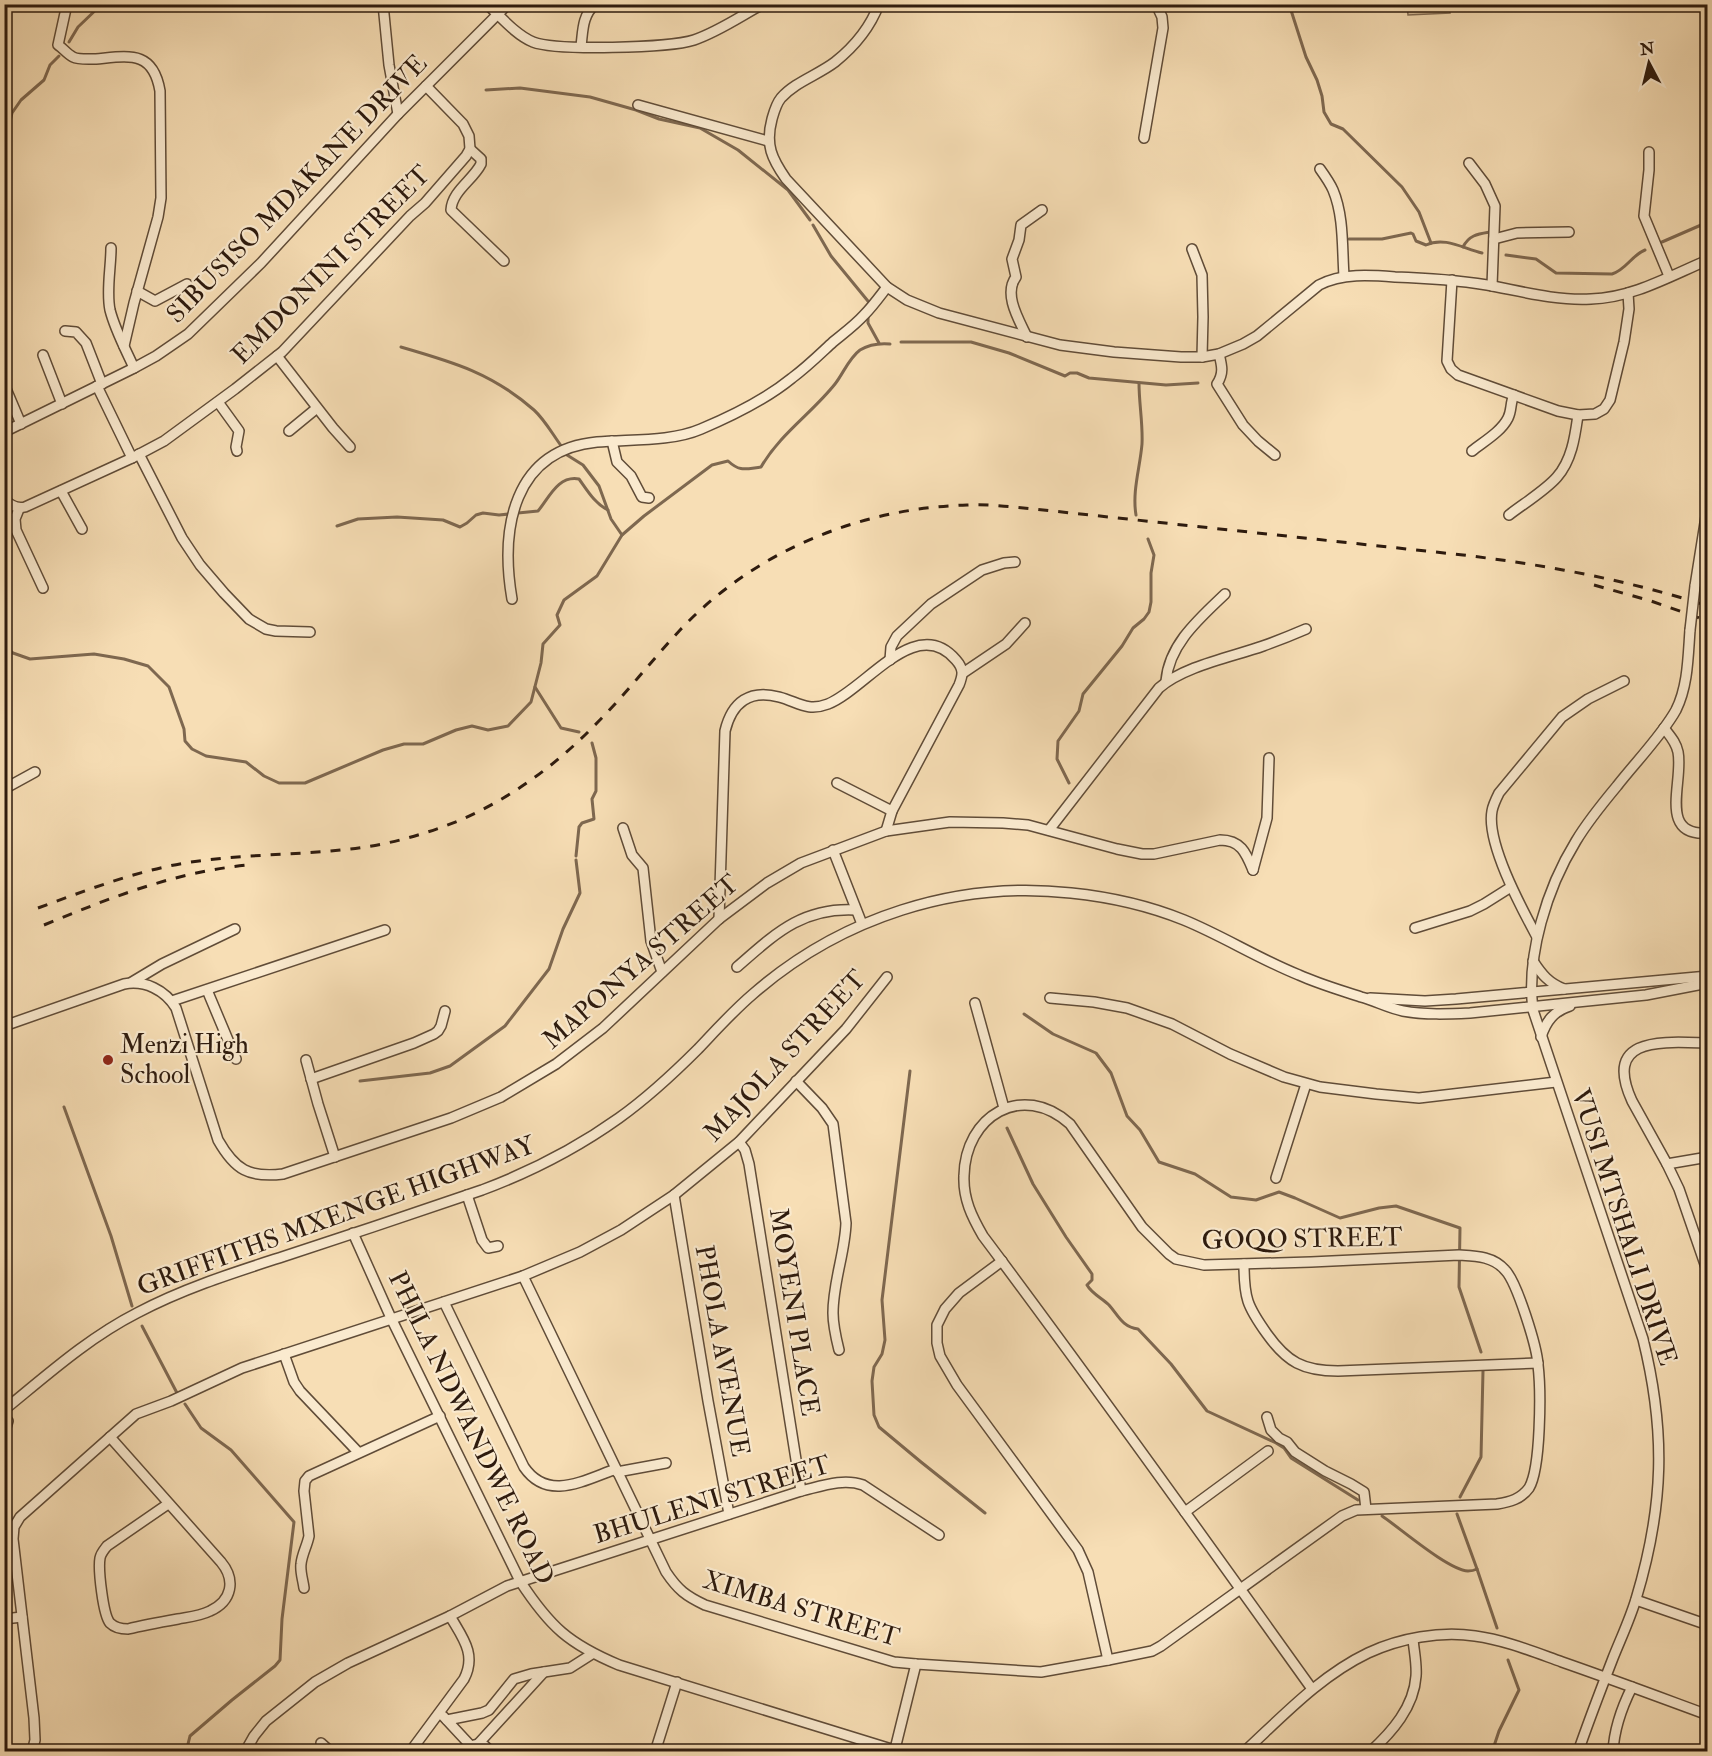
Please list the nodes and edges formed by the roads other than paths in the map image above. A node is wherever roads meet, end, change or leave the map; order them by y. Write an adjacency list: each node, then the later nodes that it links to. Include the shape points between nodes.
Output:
1 (67, 4): 33 (street, via 58,45 80,59 137,58 151,67 159,82 160,206)
2 (383, 4): 13 (street)
3 (487, 4): 9 (street)
4 (508, 4): 9 (street, SIBUSISO MDAKANE DRIVE)
5 (595, 4): 10 (street, via 585,19)
6 (763, 4): 10 (street, via 686,42)
7 (879, 4): 15 (street, via 860,39 832,64 780,99)
8 (1156, 4): 14 (street, via 1163,28)
9 (497, 14): 10 (street, via 534,42); 11 (street, SIBUSISO MDAKANE DRIVE)
10 (581, 46)
11 (426, 86): 13 (street, SIBUSISO MDAKANE DRIVE); 16 (street, via 463,124 470,136)
12 (638, 105): 15 (street)
13 (398, 114): 42 (street, SIBUSISO MDAKANE DRIVE, via 209,315 188,334)
14 (1144, 138)
15 (768, 141): 32 (street, via 775,164 786,179)
16 (470, 149): 26 (street, via 482,164 452,202 451,210); 40 (street, EMDONINI STREET, via 426,202)
17 (1649, 152): 28 (street, via 1644,216)
18 (1471, 166): 22 (street, via 1494,202)
19 (1320, 169): 27 (street, via 1333,189 1339,210)
20 (1042, 210): 36 (street, via 1021,225 1012,259 1016,277 1011,293)
21 (1569, 232): 22 (street, via 1517,233)
22 (1494, 238): 31 (street)
23 (111, 248): 37 (street, via 111,311)
24 (1192, 249): 41 (street, via 1202,275)
25 (1707, 260): 28 (street)
26 (504, 261)
27 (1344, 276): 29 (street); 38 (street, via 1319,285 1257,336)
28 (1669, 276): 34 (street)
29 (1452, 280): 31 (street); 45 (street, via 1447,361 1451,369)
30 (187, 284): 33 (street, via 154,301)
31 (1492, 286): 34 (street, via 1568,298)
32 (887, 287): 36 (street, via 939,313); 53 (street, via 864,315 793,378 744,409 689,433)
33 (137, 291): 37 (street)
34 (1628, 293): 49 (street, via 1624,342 1610,400 1595,414)
35 (65, 331): 44 (street, via 76,332 86,343)
36 (1027, 337): 41 (street, via 1114,352)
37 (124, 346): 42 (street)
38 (1219, 354): 41 (street); 57 (street, via 1222,376 1217,384 1243,425)
39 (43, 355): 47 (street)
40 (277, 356): 46 (street, EMDONINI STREET); 48 (street)
41 (1202, 357)
42 (134, 368): 44 (street, SIBUSISO MDAKANE DRIVE)
43 (4, 384): 50 (street)
44 (100, 385): 47 (street, SIBUSISO MDAKANE DRIVE); 58 (street)
45 (1514, 394): 49 (street); 56 (street, via 1501,428)
46 (218, 402): 55 (street, via 239,431); 58 (street, EMDONINI STREET, via 164,441)
47 (62, 404): 50 (street, SIBUSISO MDAKANE DRIVE)
48 (317, 408): 51 (street); 54 (street)
49 (1578, 415): 64 (street, via 1566,465 1557,477)
50 (21, 424): 52 (street, SIBUSISO MDAKANE DRIVE)
51 (289, 431)
52 (4, 432)
53 (612, 441): 60 (street, via 617,462 642,497); 69 (street, via 577,445 549,456 530,476 516,503 510,528)
54 (350, 447)
55 (237, 450)
56 (1472, 451)
57 (1275, 455)
58 (135, 456): 59 (street, EMDONINI STREET); 72 (street, via 200,565 249,619 266,629)
59 (61, 490): 63 (street, EMDONINI STREET); 65 (street)
60 (649, 498)
61 (4, 499): 63 (street)
62 (1707, 504): 77 (street, VUSI MTSHALI DRIVE, bridge, via 1686,680 1675,712)
63 (19, 508): 67 (street, via 16,530)
64 (1509, 515)
65 (82, 529)
66 (1015, 562): 73 (street, via 982,570 931,604 897,636)
67 (43, 588)
68 (1225, 594): 75 (street, via 1176,648)
69 (512, 599)
70 (1025, 623): 74 (street, via 1006,644)
71 (1306, 629): 75 (street)
72 (310, 632)
73 (890, 660): 74 (street, via 911,648 934,644 953,656); 90 (street, via 840,698 822,706 814,708 780,697 752,696 730,714 723,759)
74 (963, 673): 82 (street)
75 (1166, 681): 84 (street)
76 (1624, 681): 88 (street, via 1562,717 1499,793 1491,821)
77 (1664, 729): 86 (street, via 1679,755 1678,820 1687,831); 95 (street, VUSI MTSHALI DRIVE, via 1599,807 1575,843)
78 (1269, 758): 84 (street, MAPONYA STREET, via 1267,818 1253,870 1246,852 1228,840 1142,854)
79 (35, 772): 81 (street)
80 (837, 783): 82 (street)
81 (4, 789)
82 (892, 811): 85 (street)
83 (624, 828): 98 (street, via 632,855 643,868 651,941)
84 (1049, 830): 85 (street, MAPONYA STREET, via 1028,825 951,822)
85 (886, 831): 87 (street, MAPONYA STREET)
86 (1707, 833)
87 (833, 850): 89 (street); 90 (street, MAPONYA STREET, via 767,883)
88 (1511, 887): 92 (street, via 1470,911); 95 (street)
89 (856, 910): 91 (street); 97 (street, via 829,910 804,917 768,940)
90 (719, 919): 98 (street, MAPONYA STREET)
91 (862, 924): 107 (street, GRIFFITHS MXENGE HIGHWAY, via 917,904 968,894 1034,891 1100,896 1185,920 1298,975); 128 (street, GRIFFITHS MXENGE HIGHWAY, via 807,953 767,982 671,1075 619,1118 526,1173)
92 (1415, 928)
93 (235, 929): 101 (street)
94 (386, 930): 104 (street)
95 (1537, 937): 96 (street, VUSI MTSHALI DRIVE)
96 (1533, 961): 103 (street, via 1547,980); 105 (street, VUSI MTSHALI DRIVE)
97 (737, 967)
98 (662, 972): 124 (street, MAPONYA STREET, via 585,1043 501,1097)
99 (1707, 976): 103 (street, GRIFFITHS MXENGE HIGHWAY)
100 (887, 977): 119 (street, MAJOLA STREET, via 846,1029)
101 (132, 982): 108 (street, via 155,988); 113 (street)
102 (1707, 983): 109 (street, GRIFFITHS MXENGE HIGHWAY)
103 (1567, 989): 105 (street, GRIFFITHS MXENGE HIGHWAY)
104 (207, 990): 108 (street); 116 (street)
105 (1531, 993): 107 (street, GRIFFITHS MXENGE HIGHWAY, via 1425,1001); 111 (street, VUSI MTSHALI DRIVE)
106 (1050, 998): 121 (street, via 1127,1008)
107 (1365, 998): 111 (street, GRIFFITHS MXENGE HIGHWAY, via 1386,1007 1427,1013)
108 (172, 1001): 124 (street, MAPONYA STREET, via 218,1140 232,1162 261,1176 283,1174)
109 (1587, 1001): 111 (street, GRIFFITHS MXENGE HIGHWAY); 114 (street, via 1553,1015)
110 (975, 1003): 122 (street)
111 (1532, 1006): 114 (street, VUSI MTSHALI DRIVE)
112 (445, 1011): 118 (street, via 434,1034)
113 (4, 1026)
114 (1541, 1037): 120 (street, VUSI MTSHALI DRIVE)
115 (1707, 1043): 126 (street, via 1657,1043 1635,1050 1624,1065 1627,1091)
116 (236, 1059)
117 (306, 1060): 118 (street)
118 (311, 1079): 124 (street)
119 (796, 1081): 123 (street, MAJOLA STREET); 138 (street, via 833,1124 836,1142 846,1222 833,1312)
120 (1556, 1082): 121 (street, via 1419,1098); 163 (street, VUSI MTSHALI DRIVE, via 1642,1339 1656,1403 1658,1489)
121 (1306, 1084): 127 (street)
122 (1005, 1108): 132 (street, via 975,1135 964,1175 968,1208); 133 (street, GOQO STREET, via 1043,1107 1070,1124 1142,1227 1176,1259 1204,1265)
123 (739, 1142): 129 (street, MAJOLA STREET); 151 (street, MOYENI PLACE, via 749,1164)
124 (335, 1157)
125 (1707, 1157): 126 (street)
126 (1667, 1164): 134 (street)
127 (1276, 1178)
128 (467, 1195): 130 (street, GRIFFITHS MXENGE HIGHWAY); 131 (street, via 482,1240 488,1248)
129 (674, 1195): 135 (street, MAJOLA STREET, via 602,1241); 155 (street, PHOLA AVENUE)
130 (354, 1233): 137 (street, PHILA NDWANDWE ROAD); 141 (street, GRIFFITHS MXENGE HIGHWAY, via 211,1281 135,1314 70,1356)
131 (498, 1246)
132 (1002, 1262): 154 (street); 170 (street, via 959,1293 945,1309 937,1325 936,1343 957,1385 1078,1550 1088,1572)
133 (1244, 1264): 140 (street, via 1245,1294 1252,1314 1282,1354 1302,1366 1338,1371); 140 (street, GOQO STREET, via 1459,1255 1488,1258 1512,1279)
134 (1707, 1273)
135 (523, 1276): 136 (street, MAJOLA STREET); 150 (street, XIMBA STREET)
136 (444, 1302): 137 (street, MAJOLA STREET); 150 (street, via 530,1476 539,1484 558,1487)
137 (391, 1318): 139 (street, MAJOLA STREET); 142 (street, PHILA NDWANDWE ROAD)
138 (839, 1350)
139 (284, 1354): 146 (street, MAJOLA STREET, via 136,1414); 148 (street, via 300,1391)
140 (1538, 1363): 153 (street, GOQO STREET, via 1536,1469 1522,1496 1509,1503)
141 (4, 1410)
142 (440, 1416): 148 (street); 160 (street, PHILA NDWANDWE ROAD)
143 (1267, 1417): 153 (street, via 1271,1430 1295,1452 1364,1492)
144 (8, 1421): 145 (street)
145 (4, 1434)
146 (110, 1437): 152 (street); 156 (street, MAJOLA STREET)
147 (1268, 1451): 154 (street)
148 (358, 1452): 161 (street, via 309,1476 304,1486 309,1536 301,1561)
149 (666, 1463): 150 (street)
150 (617, 1471): 159 (street, XIMBA STREET)
151 (801, 1491): 155 (street, BHULENI STREET); 158 (street, BHULENI STREET, via 856,1482)
152 (168, 1503): 152 (street, via 227,1568 231,1581 227,1596 219,1606 201,1614 120,1629 108,1621 105,1612 99,1566 102,1551)
153 (1366, 1509): 162 (street, GOQO STREET, via 1342,1516)
154 (1185, 1512): 162 (street)
155 (729, 1514): 159 (street, BHULENI STREET)
156 (20, 1517): 157 (street, MAJOLA STREET); 165 (street, via 13,1539)
157 (4, 1526)
158 (939, 1535)
159 (651, 1539): 160 (street, BHULENI STREET); 171 (street, XIMBA STREET, via 675,1586 705,1605 888,1660)
160 (520, 1581): 164 (street, BHULENI STREET); 169 (street, PHILA NDWANDWE ROAD, via 560,1632)
161 (304, 1588)
162 (1240, 1589): 170 (street, XIMBA STREET, via 1161,1647); 176 (street)
163 (1636, 1600): 167 (street); 173 (street, VUSI MTSHALI DRIVE)
164 (450, 1616): 178 (street, via 470,1662 469,1671); 185 (street, BHULENI STREET, via 315,1682 266,1721)
165 (22, 1617): 166 (street); 184 (street, via 35,1729)
166 (4, 1619)
167 (1707, 1625)
168 (1413, 1639): 173 (street, via 1476,1636); 176 (street, via 1369,1653); 182 (street, via 1416,1677 1412,1698)
169 (592, 1654): 172 (street, via 570,1668); 174 (street, PHILA NDWANDWE ROAD)
170 (1108, 1660): 171 (street, XIMBA STREET, via 1041,1672)
171 (916, 1664): 183 (street)
172 (544, 1672): 178 (street, via 514,1679 489,1710); 181 (street)
173 (1605, 1677): 175 (street); 192 (street, VUSI MTSHALI DRIVE)
174 (677, 1682): 183 (street, PHILA NDWANDWE ROAD); 189 (street)
175 (1632, 1687): 177 (street); 193 (street, via 1619,1719)
176 (1312, 1689): 190 (street)
177 (1707, 1715)
178 (443, 1716): 181 (street); 187 (street)
179 (321, 1743): 186 (street)
180 (1707, 1745): 194 (street)
181 (471, 1747): 188 (street, via 487,1747)
182 (1381, 1748): 191 (street)
183 (898, 1750)
184 (32, 1752)
185 (245, 1752)
186 (331, 1752)
187 (410, 1752)
188 (490, 1752)
189 (655, 1752)
190 (1244, 1752)
191 (1370, 1752)
192 (1578, 1752)
193 (1613, 1752)
194 (1706, 1752)

